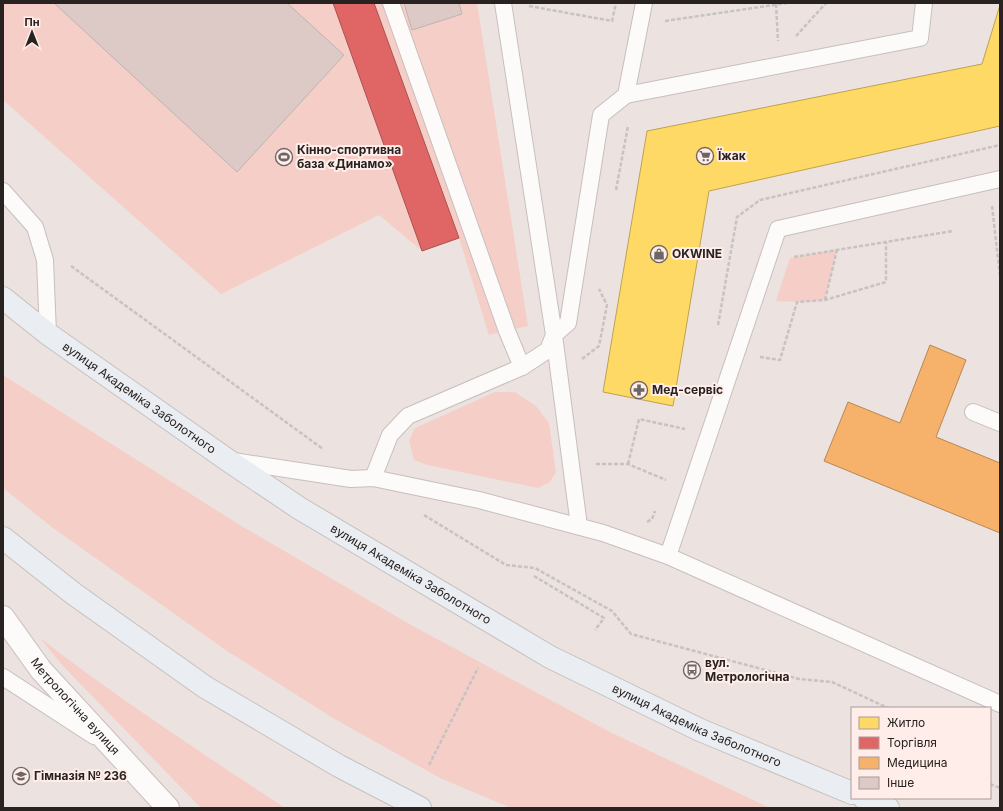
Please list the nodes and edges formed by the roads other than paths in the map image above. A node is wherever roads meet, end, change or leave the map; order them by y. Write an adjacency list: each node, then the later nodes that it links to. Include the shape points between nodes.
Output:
1 (391, 3): 11 (lane, via 504,324)
2 (503, 3): 10 (lane)
3 (644, 3): 5 (lane)
4 (924, 3): 5 (lane, via 920,38)
5 (626, 95): 10 (lane, via 601,115 568,323)
6 (1000, 179): 18 (lane, via 778,229)
7 (3, 191): 9 (lane, via 35,226 45,260)
8 (3, 298): 9 (highway, вулиця Академіка Заболотного)
9 (48, 334): 14 (highway, вулиця Академіка Заболотного)
10 (554, 335): 11 (lane, via 548,350); 16 (lane)
11 (522, 367): 15 (lane, via 408,416 390,435)
12 (973, 412): 13 (lane)
13 (1000, 422)
14 (229, 461): 15 (lane, via 350,479); 23 (highway, вулиця Академіка Заболотного, via 299,508 550,658 700,730)
15 (373, 478): 16 (lane, via 479,500)
16 (579, 526): 18 (lane)
17 (3, 538): 26 (highway, via 74,594 205,687 339,766)
18 (668, 556): 21 (lane)
19 (3, 617): 22 (street, Метрологічна вулиця, via 41,670)
20 (3, 677): 22 (lane)
21 (1000, 704)
22 (113, 749): 25 (street, Метрологічна вулиця)
23 (851, 793)
24 (866, 799): 27 (highway)
25 (168, 808)
26 (420, 808)
27 (888, 808)

